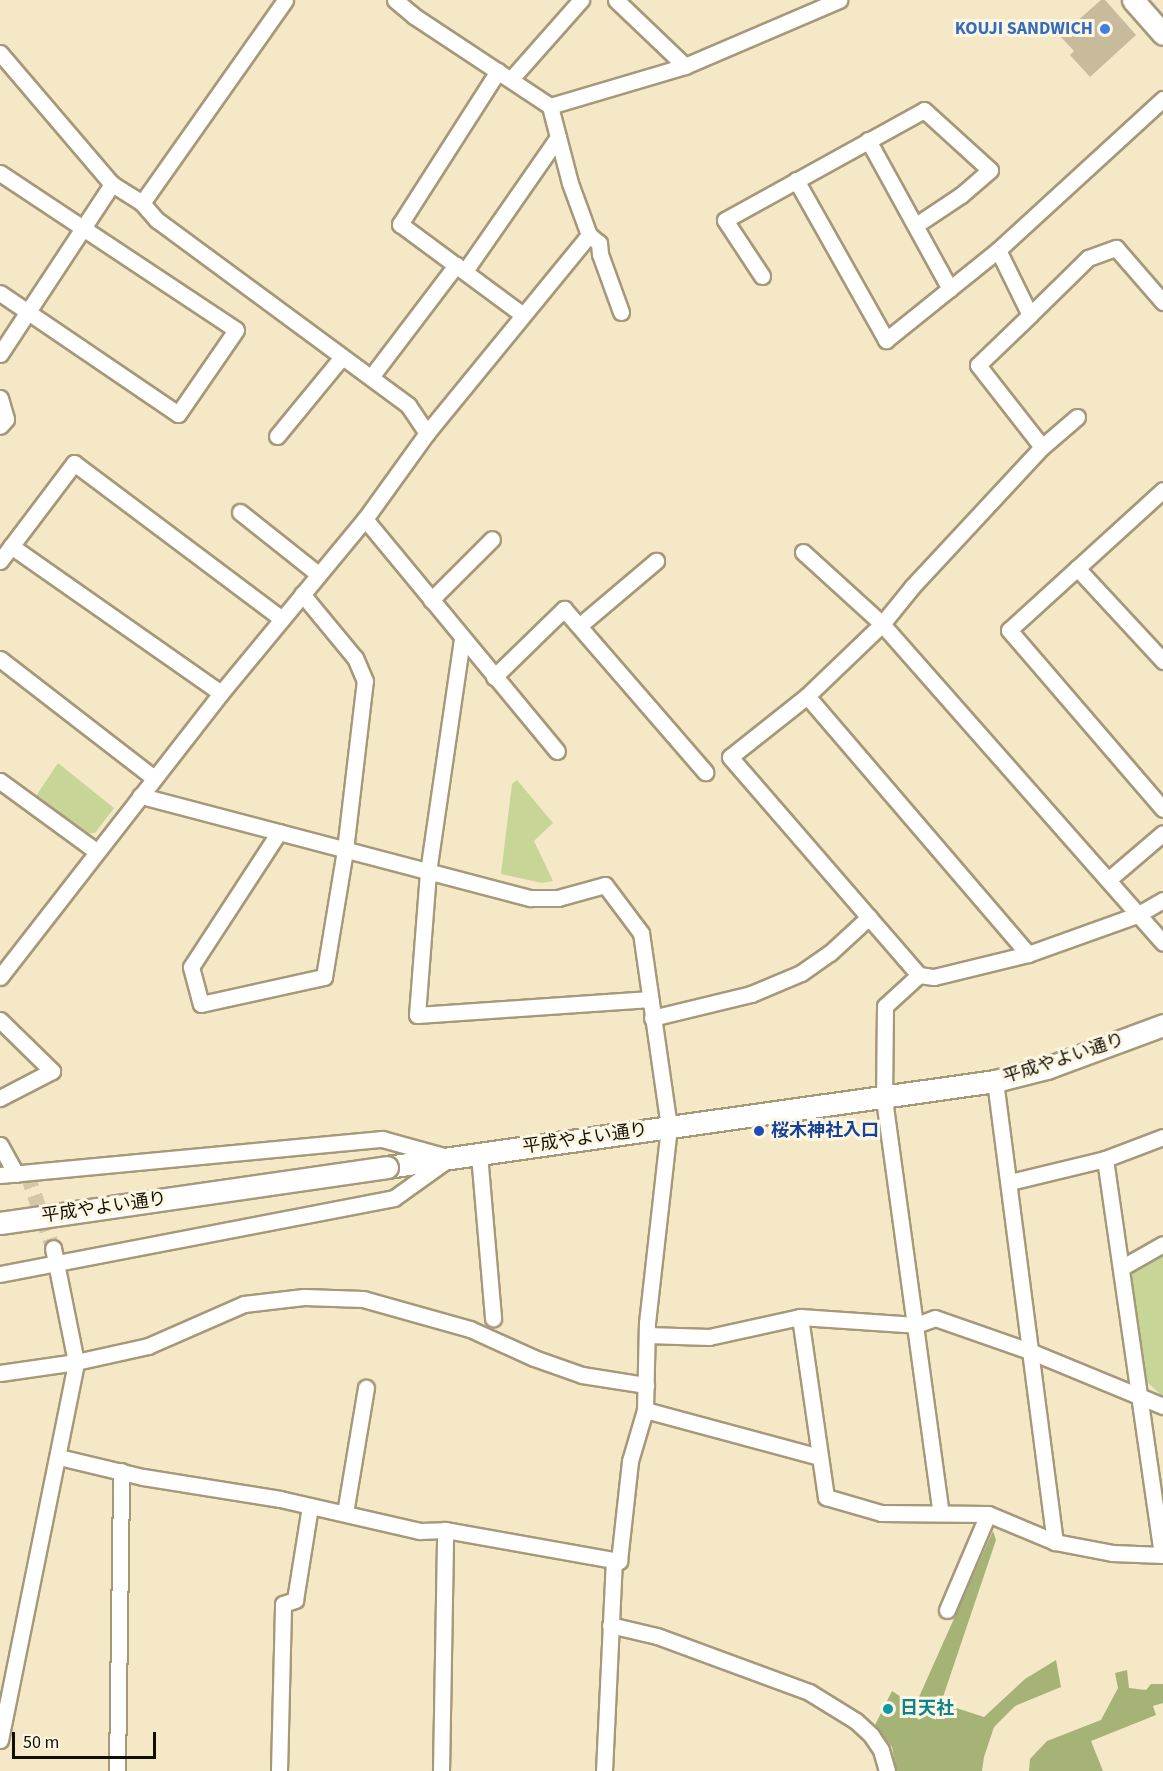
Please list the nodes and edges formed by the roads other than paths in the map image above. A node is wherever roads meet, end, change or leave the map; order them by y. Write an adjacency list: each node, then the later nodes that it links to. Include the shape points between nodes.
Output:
1 (285, 0): 18 (street)
2 (396, 0): 10 (street)
3 (580, 0): 10 (street)
4 (616, 0): 9 (street)
5 (839, 0): 9 (street)
6 (1133, 0): 7 (street)
7 (1163, 34)
8 (0, 53): 17 (street)
9 (685, 66): 12 (street)
10 (504, 75): 12 (street); 23 (street, via 400,224)
11 (1163, 99): 22 (street)
12 (550, 106): 13 (street)
13 (558, 137): 21 (street); 23 (street)
14 (868, 140): 16 (street); 19 (street); 19 (street, via 924,110 990,170)
15 (0, 174): 20 (street)
16 (796, 180): 24 (street, via 725,220); 25 (street, via 886,340)
17 (112, 184): 18 (street); 20 (street)
18 (142, 203): 33 (street, via 157,220)
19 (916, 225): 25 (street)
20 (83, 228): 28 (street); 28 (street, via 236,330 178,414)
21 (589, 235): 29 (street, via 599,243); 30 (street)
22 (998, 250): 25 (street); 31 (street)
23 (460, 268): 30 (street); 34 (street)
24 (762, 276)
25 (950, 289)
26 (0, 292): 28 (street)
27 (1163, 302): 31 (street, via 1116,249 1089,258)
28 (28, 311): 32 (street)
29 (621, 312)
30 (523, 315): 38 (street)
31 (1030, 315): 40 (street, via 978,365)
32 (0, 354)
33 (342, 357): 34 (street); 39 (street)
34 (371, 377): 38 (street, via 408,405)
35 (0, 398): 37 (street, via 6,419)
36 (1077, 417): 40 (street)
37 (0, 426)
38 (427, 433): 43 (street)
39 (277, 436)
40 (1042, 447): 54 (street)
41 (1163, 490): 49 (street)
42 (240, 512): 50 (street)
43 (365, 519): 50 (street); 52 (street)
44 (492, 539): 52 (street)
45 (11, 546): 47 (street); 53 (street, via 74,463); 60 (street)
46 (803, 552): 54 (street)
47 (0, 561)
48 (656, 561): 55 (street)
49 (1077, 568): 58 (street); 67 (street, via 1009,630)
50 (318, 574): 51 (street)
51 (302, 594): 53 (street); 70 (street, via 355,658 365,681)
52 (431, 600): 56 (street)
53 (282, 620): 60 (street)
54 (882, 624): 61 (street); 73 (street)
55 (579, 626): 59 (street, via 564,609); 63 (street)
56 (462, 639): 59 (street); 72 (street)
57 (0, 659): 64 (street)
58 (1163, 661)
59 (494, 677): 62 (street)
60 (221, 693): 64 (street)
61 (807, 696): 76 (street, via 730,757); 78 (street)
62 (557, 751)
63 (705, 772)
64 (154, 778): 66 (street)
65 (0, 781): 71 (street)
66 (140, 796): 68 (street); 71 (street)
67 (1163, 809)
68 (279, 832): 70 (street); 70 (street, via 191,967 201,1004 324,977)
69 (1163, 833): 73 (street)
70 (345, 850): 72 (street)
71 (96, 851): 80 (street)
72 (428, 872): 81 (street, via 530,898 558,898 604,885 641,933); 81 (street, via 417,1016)
73 (1108, 880): 75 (street)
74 (1163, 900): 75 (street)
75 (1137, 915): 77 (street); 78 (street)
76 (868, 917): 79 (street); 82 (street, via 830,953 801,972 751,994)
77 (1163, 943)
78 (1028, 954): 79 (street, via 933,977)
79 (919, 975): 87 (street, via 885,1006)
80 (0, 977)
81 (650, 999): 82 (street)
82 (652, 1017): 88 (street)
83 (0, 1020): 86 (street, via 52,1071)
84 (1163, 1025): 85 (street, 平成やよい通り, via 1047,1068)
85 (996, 1081): 87 (street, 平成やよい通り); 96 (street)
86 (0, 1098)
87 (884, 1099): 88 (street, 平成やよい通り); 104 (street)
88 (669, 1127): 91 (street, 平成やよい通り); 105 (street)
89 (1163, 1137): 93 (street)
90 (0, 1145): 94 (street)
91 (479, 1154): 92 (street, 平成やよい通り); 103 (street)
92 (450, 1158): 94 (street, via 382,1139); 97 (street, 平成やよい通り, bridge); 99 (street, via 394,1198)
93 (1105, 1159): 96 (street); 100 (street)
94 (16, 1174): 95 (street)
95 (0, 1176)
96 (1010, 1182): 106 (street)
97 (0, 1223)
98 (1163, 1244): 100 (street)
99 (54, 1256): 101 (street); 107 (street)
100 (1120, 1268): 111 (street)
101 (0, 1274)
102 (800, 1317): 104 (street); 105 (street, via 709,1337); 115 (street)
103 (493, 1318)
104 (916, 1325): 106 (street, via 935,1318); 119 (street)
105 (647, 1335): 109 (street)
106 (1032, 1352): 111 (street); 122 (street)
107 (76, 1362): 108 (street); 109 (street, via 148,1346 244,1304 304,1297 363,1299 470,1329 534,1359 582,1375); 114 (street)
108 (0, 1373)
109 (646, 1385): 113 (street)
110 (366, 1388): 118 (street)
111 (1139, 1398): 112 (street); 123 (street)
112 (1163, 1406)
113 (645, 1410): 115 (street); 124 (street, via 630,1461 619,1561)
114 (59, 1457): 116 (street); 127 (street)
115 (819, 1457): 119 (street, via 826,1497 881,1513)
116 (121, 1471): 117 (street); 128 (street)
117 (310, 1506): 118 (street); 129 (street, via 295,1600 283,1604)
118 (345, 1513): 121 (street, via 420,1531)
119 (942, 1513): 120 (street)
120 (988, 1514): 122 (street); 125 (street)
121 (445, 1530): 124 (street); 130 (street)
122 (1055, 1542): 123 (street, via 1112,1553)
123 (1162, 1555)
124 (614, 1561): 126 (street)
125 (947, 1610)
126 (610, 1625): 131 (street); 132 (street, via 657,1636 809,1692 871,1735 881,1750)
127 (0, 1740)
128 (117, 1771)
129 (279, 1771)
130 (441, 1771)
131 (604, 1771)
132 (887, 1771)

